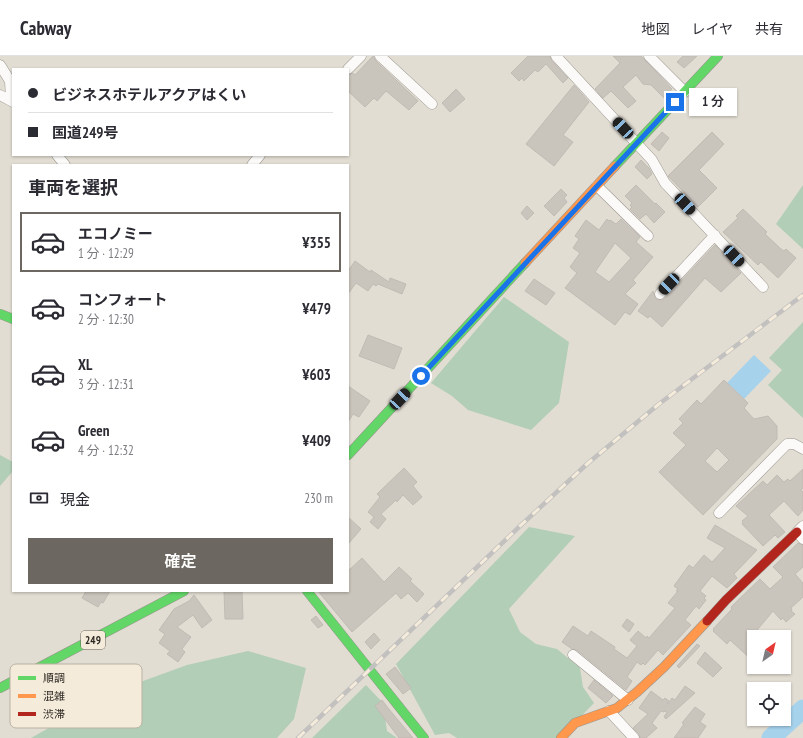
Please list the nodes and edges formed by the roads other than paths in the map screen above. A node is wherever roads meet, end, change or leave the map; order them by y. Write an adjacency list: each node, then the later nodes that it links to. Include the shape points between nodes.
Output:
1 (361, 56): 7 (street)
2 (380, 56): 11 (street)
3 (556, 56): 12 (street)
4 (649, 56): 8 (street)
5 (718, 56): 8 (main road)
6 (0, 65): 10 (street, via 10,80)
7 (349, 68)
8 (684, 92): 12 (main road)
9 (0, 95): 10 (street)
10 (12, 100)
11 (432, 104)
12 (637, 143): 17 (main road); 19 (street, via 652,160 665,183)
13 (58, 156): 15 (street)
14 (259, 156): 16 (street)
15 (64, 164)
16 (253, 164)
17 (597, 186): 18 (street); 25 (main road)
18 (648, 236)
19 (715, 236): 20 (street); 21 (street)
20 (763, 287)
21 (660, 294)
22 (0, 314): 23 (main road)
23 (12, 318)
24 (803, 449): 26 (street, via 794,444 787,444)
25 (349, 454)
26 (719, 513)
27 (801, 532): 34 (main road, via 726,600 664,667)
28 (182, 592): 31 (main road, 249)
29 (308, 592): 36 (main road)
30 (573, 655): 34 (street)
31 (46, 664)
32 (10, 683): 33 (main road, 249)
33 (0, 688)
34 (628, 700): 35 (main road)
35 (609, 711): 37 (main road, via 575,723); 38 (street)
36 (424, 738)
37 (561, 738)
38 (634, 738)

